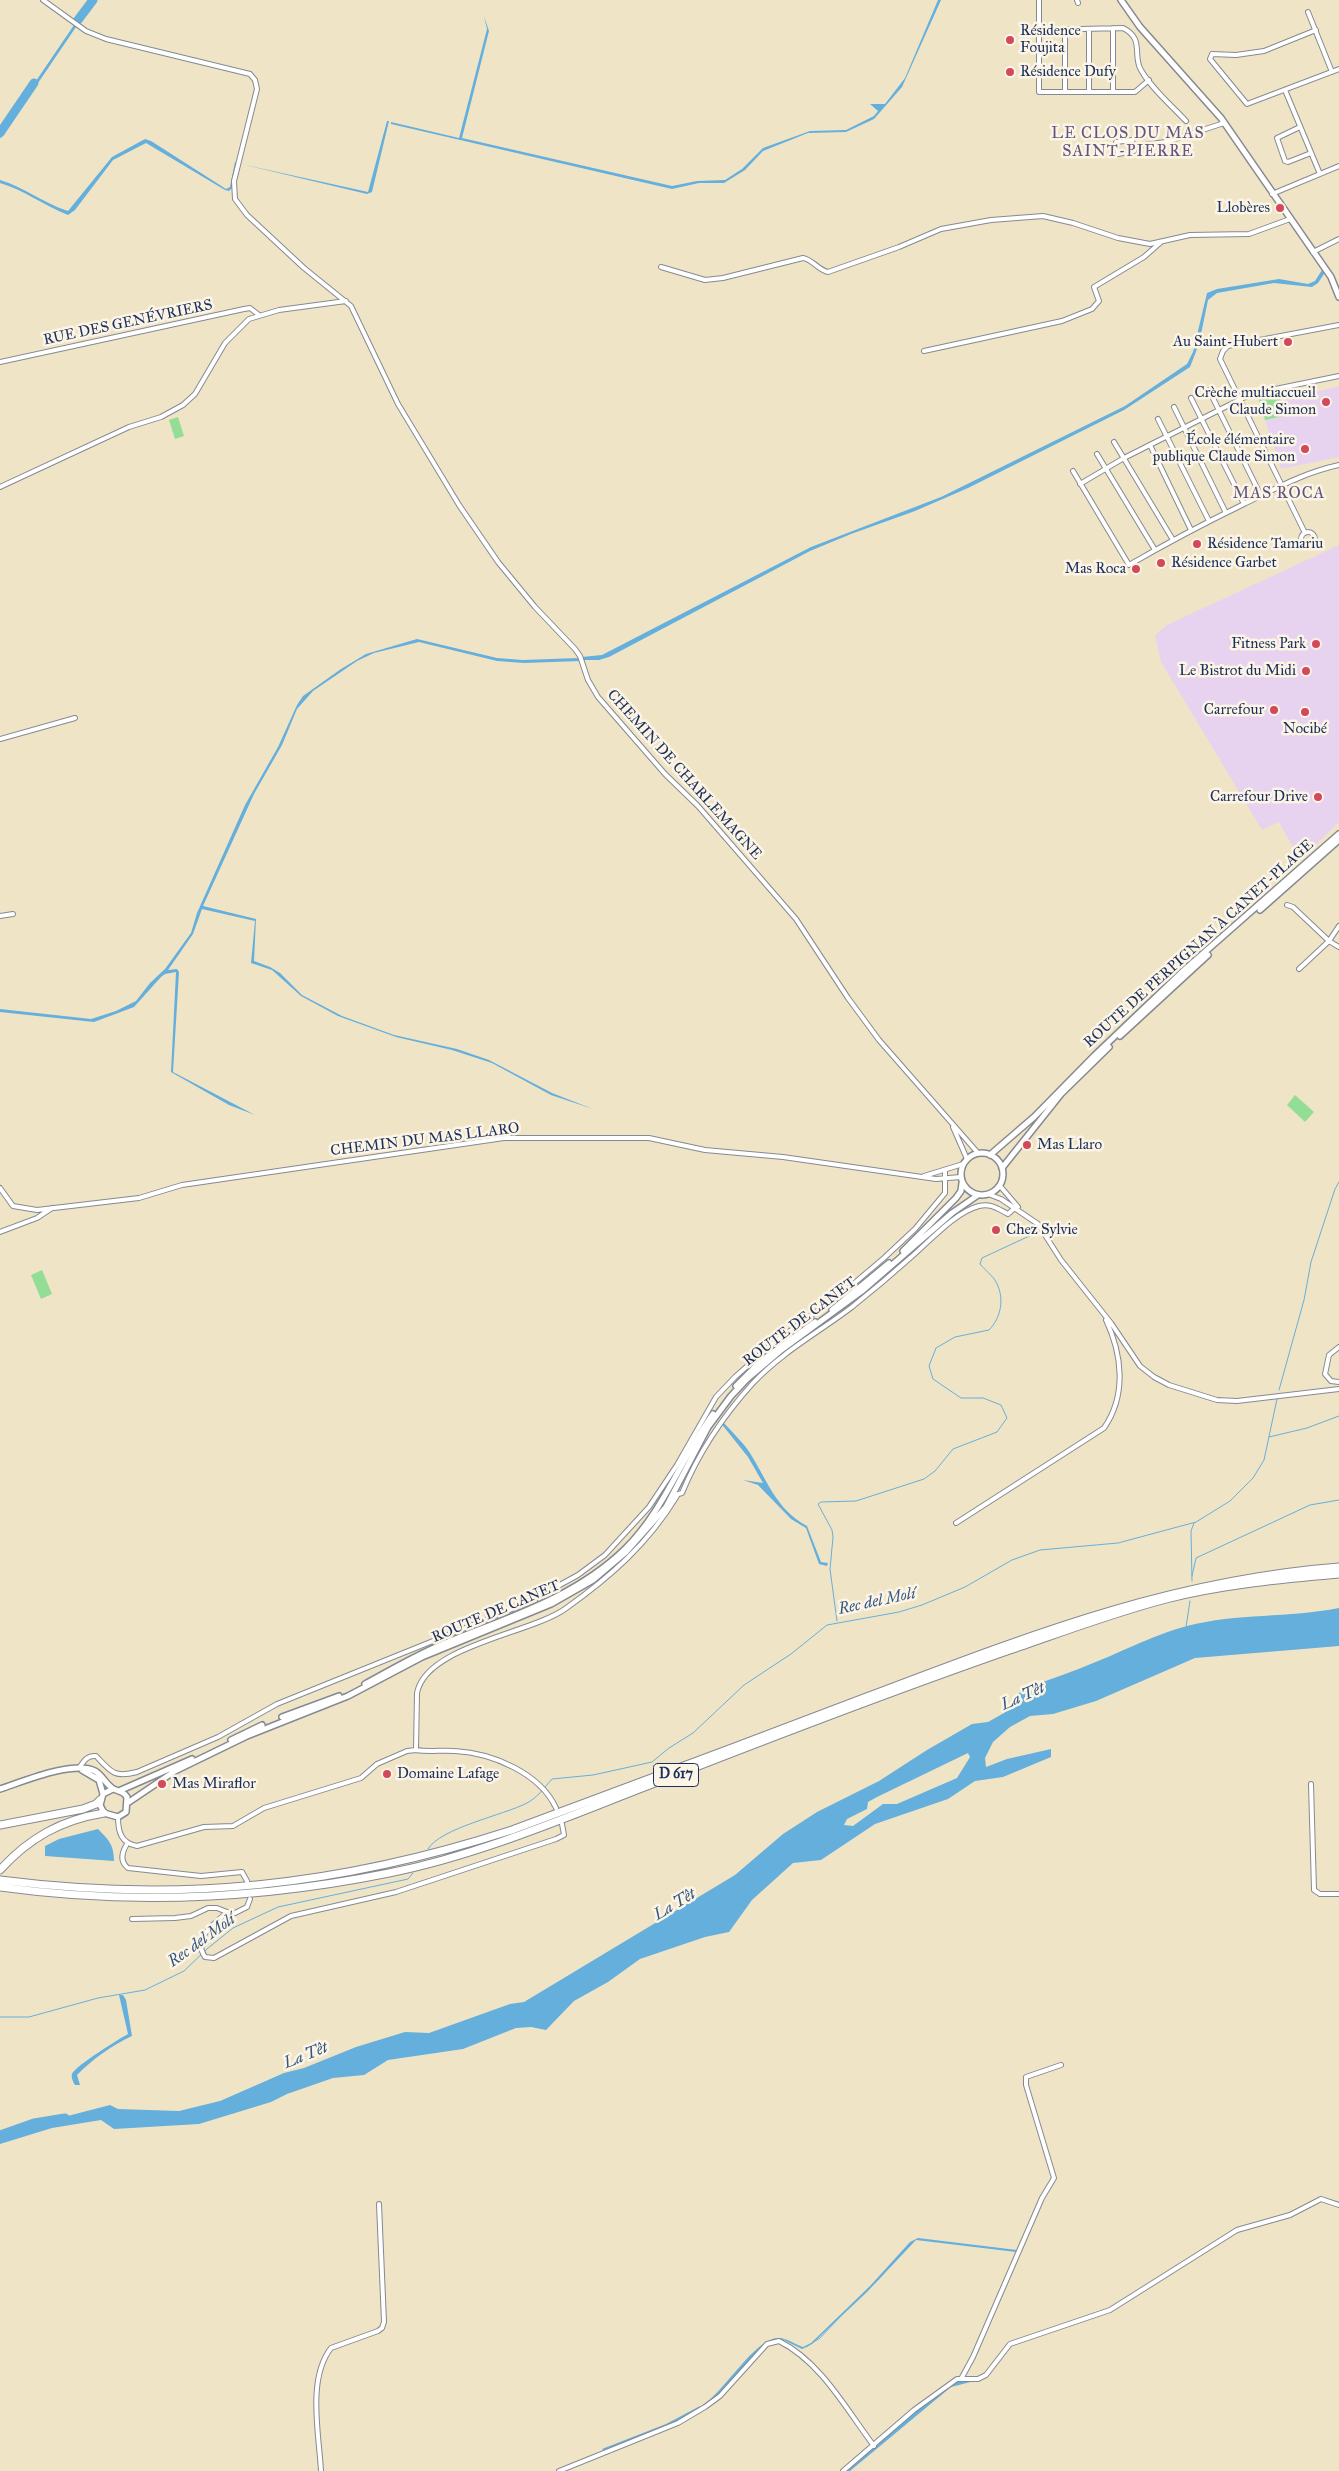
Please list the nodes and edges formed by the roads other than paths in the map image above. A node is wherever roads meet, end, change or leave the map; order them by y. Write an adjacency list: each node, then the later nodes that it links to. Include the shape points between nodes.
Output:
1 (43, 0): 31 (street, CHEMIN DE CHARLEMAGNE, via 86,31 106,39 250,74 257,89 234,181 235,199 270,237)
2 (1039, 0): 8 (street)
3 (1121, 0): 18 (main road, via 1140,27)
4 (1308, 12): 9 (street)
5 (1113, 28): 7 (street); 12 (street, via 1124,28 1136,40 1140,68); 16 (street)
6 (1065, 29): 7 (street); 8 (street); 14 (street)
7 (1089, 29): 15 (street)
8 (1039, 30): 14 (street, via 1039,92)
9 (1316, 30): 11 (street); 13 (street, via 1264,51 1210,57 1247,104)
10 (1339, 69): 11 (street)
11 (1332, 72): 13 (street)
12 (1149, 80): 16 (street, via 1135,92); 17 (street)
13 (1285, 90): 19 (street)
14 (1065, 92): 15 (street)
15 (1089, 92): 16 (street)
16 (1113, 92)
17 (1186, 120)
18 (1224, 122): 20 (street, via 1166,142); 24 (main road)
19 (1300, 127): 21 (street); 21 (street, via 1277,138 1285,161)
20 (1133, 146): 20 (street, via 1132,140 1116,142 1118,154 1134,151)
21 (1311, 152): 23 (street)
22 (1339, 166): 23 (street)
23 (1320, 174): 24 (street)
24 (1272, 194): 25 (main road)
25 (1290, 219): 27 (street, via 1249,234 1190,235); 28 (main road)
26 (1339, 238): 28 (street)
27 (1161, 242): 29 (street, via 1138,244 1073,222 1043,216 991,220 941,229 828,272 818,270 807,258 705,280); 34 (street, via 1144,257 1094,287 1099,301 1092,309 1045,326)
28 (1313, 252): 30 (main road, via 1331,277)
29 (661, 267)
30 (1339, 296)
31 (347, 301): 32 (street, via 317,303); 75 (street, CHEMIN DE CHARLEMAGNE, via 398,404 498,562 580,656 598,697 796,919 879,1040)
32 (259, 315): 35 (street, RUE DES GENÉVRIERS, via 250,308 244,309); 55 (street, via 248,320 225,343 195,394 183,405)
33 (1339, 325): 39 (street, via 1228,346 1220,358)
34 (924, 351)
35 (0, 362)
36 (1339, 376): 39 (street, via 1251,394)
37 (1209, 390): 41 (street)
38 (1192, 398): 43 (street)
39 (1240, 401): 41 (street); 54 (street)
40 (1174, 407): 44 (street)
41 (1219, 411): 43 (street); 56 (street)
42 (1158, 419): 45 (street)
43 (1202, 419): 44 (street); 57 (street)
44 (1184, 428): 45 (street); 58 (street)
45 (1167, 436): 47 (street); 59 (street)
46 (1114, 442): 49 (street)
47 (1150, 445): 49 (street); 60 (street)
48 (1097, 454): 51 (street)
49 (1124, 458): 51 (street); 62 (street)
50 (1339, 465): 54 (street, via 1310,472)
51 (1106, 468): 53 (street); 63 (street)
52 (1073, 471): 53 (street)
53 (1080, 484): 63 (street, via 1129,565)
54 (1282, 485): 56 (street); 61 (street)
55 (0, 487)
56 (1261, 496): 57 (street)
57 (1244, 504): 58 (street)
58 (1226, 513): 59 (street)
59 (1209, 521): 60 (street)
60 (1191, 530): 62 (street)
61 (1305, 533)
62 (1172, 540): 63 (street)
63 (1155, 550)
64 (75, 718): 65 (street)
65 (0, 739)
66 (1339, 834): 77 (main road, ROUTE DE PERPIGNAN À CANET-PLAGE, via 1181,973 1034,1117)
67 (1339, 840): 80 (main road, ROUTE DE PERPIGNAN À CANET-PLAGE, via 1112,1043 1061,1094)
68 (1287, 905): 72 (street)
69 (13, 914): 70 (street)
70 (0, 916)
71 (1339, 926): 72 (street)
72 (1329, 941): 73 (street); 74 (street)
73 (1339, 947)
74 (1299, 969)
75 (947, 1119): 76 (street, CHEMIN DE CHARLEMAGNE); 78 (street, CHEMIN DE CHARLEMAGNE, via 958,1135)
76 (978, 1153): 77 (main road); 78 (main road)
77 (990, 1154): 80 (main road)
78 (967, 1159): 79 (main road)
79 (963, 1164): 81 (street); 84 (main road)
80 (1002, 1168): 85 (main road)
81 (945, 1170): 82 (street); 83 (street)
82 (921, 1176): 83 (street, CHEMIN DU MAS LLARO); 90 (street, CHEMIN DU MAS LLARO, via 705,1150 649,1138 504,1138 182,1185 138,1198)
83 (945, 1177): 84 (street, CHEMIN DU MAS LLARO); 101 (street, via 946,1193 915,1229 861,1278 755,1359 716,1397 669,1479 649,1507 592,1566 527,1603 277,1704 218,1737 137,1772 123,1776 116,1774 92,1755)
84 (961, 1180): 88 (main road, via 969,1191); 105 (main road, ROUTE DE CANET, via 961,1191 956,1198 896,1257 744,1376 705,1426 651,1519 624,1549 590,1577 550,1600 428,1650 363,1685 271,1722)
85 (1000, 1186): 87 (main road); 89 (street)
86 (0, 1188): 90 (street, CHEMIN DU MAS LLARO, via 13,1206 37,1210)
87 (988, 1194): 88 (main road); 89 (street)
88 (978, 1195): 96 (main road, ROUTE DE CANET, via 952,1213 862,1291 747,1379 708,1427)
89 (1016, 1207): 92 (street, via 1038,1224 1061,1260); 96 (street, via 1008,1214 995,1206 979,1206 950,1223 852,1307 777,1362 755,1381 725,1419 698,1459 682,1494)
90 (52, 1208): 91 (street, CHEMIN DU MAS LLARO, via 37,1218)
91 (0, 1232)
92 (1103, 1313): 95 (street, via 1140,1366 1154,1378 1186,1391 1237,1402); 97 (street, via 1120,1360 1119,1390 1113,1416 1104,1428)
93 (1339, 1347): 94 (street, via 1329,1356 1325,1374 1331,1381)
94 (1339, 1382)
95 (1339, 1389)
96 (675, 1495): 100 (street, via 650,1535 631,1555 563,1610 456,1654 426,1674 417,1693); 107 (main road, ROUTE DE CANET, via 626,1552 571,1594 422,1657 348,1696 238,1740 175,1771)
97 (956, 1523)
98 (1339, 1566): 115 (highway, D 617, via 1229,1581 1100,1612 512,1830 418,1858 292,1882 207,1890 97,1889)
99 (1339, 1574): 117 (highway, D 617, via 1196,1593 1101,1618 946,1672 507,1840 390,1873 260,1892 190,1897 88,1897)
100 (416, 1750): 108 (street, via 455,1751 498,1761 539,1784 550,1795); 113 (street, via 407,1750 377,1764 361,1778 264,1808 232,1826 204,1827 137,1846)
101 (79, 1768): 103 (main road); 104 (main road, via 96,1772); 106 (main road, via 100,1780)
102 (1311, 1784): 118 (street, via 1314,1890 1320,1894)
103 (0, 1789)
104 (113, 1789): 105 (main road); 106 (main road)
105 (121, 1790): 107 (main road)
106 (102, 1797): 109 (main road); 112 (highway, via 96,1804 83,1809)
107 (129, 1802): 110 (main road, via 126,1812)
108 (556, 1808)
109 (104, 1814): 110 (main road); 114 (highway, via 38,1836 18,1850)
110 (118, 1817): 113 (street, via 121,1838)
111 (562, 1824): 120 (street, via 564,1835 556,1838 396,1892 291,1916 214,1958 204,1956 200,1941)
112 (0, 1825)
113 (127, 1844): 116 (street, via 122,1858 128,1868 201,1876 242,1872)
114 (2, 1868)
115 (0, 1880)
116 (248, 1881)
117 (0, 1887)
118 (1339, 1894)
119 (250, 1899): 120 (street, via 242,1911)
120 (227, 1912): 121 (street, via 217,1908 175,1918)
121 (132, 1919)
122 (1061, 2065): 125 (street, via 1026,2077 1054,2178)
123 (379, 2204): 127 (street, via 384,2322 378,2331 332,2348 328,2353 317,2381)
124 (1339, 2205): 125 (street, via 1321,2199 1290,2214 1237,2230 1110,2310 1010,2344 986,2375 978,2379)
125 (961, 2379): 126 (street, via 914,2410)
126 (874, 2446): 128 (street, via 812,2364 795,2348 779,2341 767,2344 720,2396 678,2423); 129 (street)
127 (321, 2471)
128 (559, 2471)
129 (842, 2471)

